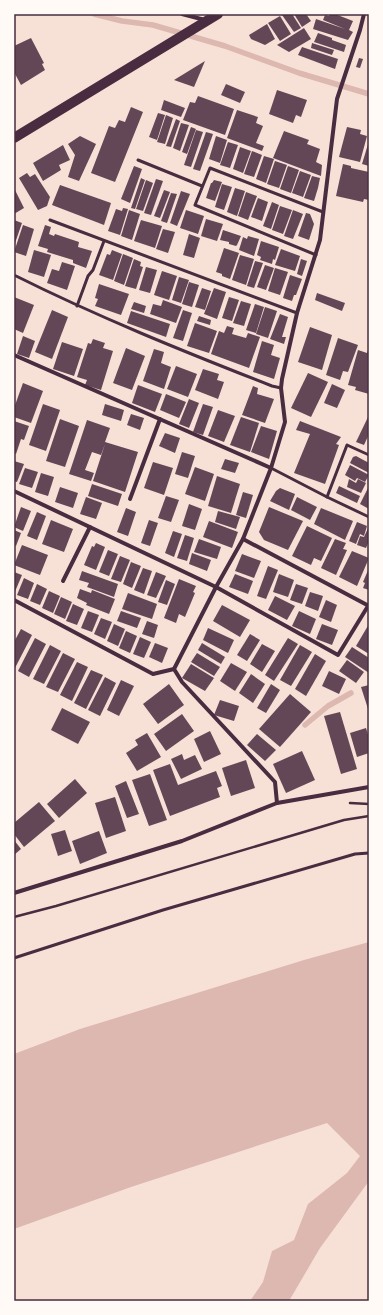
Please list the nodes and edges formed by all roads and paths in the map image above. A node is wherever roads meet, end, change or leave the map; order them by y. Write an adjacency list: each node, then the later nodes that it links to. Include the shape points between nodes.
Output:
1 (182, 14): 4 (street)
2 (218, 14): 4 (main road)
3 (364, 14): 8 (street, via 337,99)
4 (208, 21): 5 (main road)
5 (14, 138)
6 (138, 160): 7 (lane)
7 (202, 186): 8 (lane, via 210,168); 11 (lane, via 196,205)
8 (323, 212): 11 (street)
9 (50, 220): 10 (lane)
10 (104, 241): 13 (lane); 14 (lane)
11 (316, 255): 14 (street)
12 (14, 275): 13 (lane)
13 (77, 306): 16 (lane)
14 (297, 313): 16 (street)
15 (14, 355): 17 (street)
16 (281, 388): 19 (street, via 285,422)
17 (160, 419): 19 (street); 22 (street)
18 (369, 455): 21 (lane, via 347,445)
19 (271, 468): 21 (lane); 25 (street)
20 (14, 491): 24 (street)
21 (327, 497): 23 (lane)
22 (130, 499)
23 (369, 517)
24 (90, 527): 26 (street); 27 (street)
25 (243, 539): 27 (street); 29 (street)
26 (63, 581)
27 (216, 587): 29 (street, via 338,655); 30 (street)
28 (14, 600): 30 (street, via 153,674)
29 (369, 606)
30 (174, 669): 32 (street, via 182,682 275,782)
31 (369, 787): 32 (street)
32 (277, 803): 35 (street, via 182,841)
33 (369, 816): 36 (path, via 344,820)
34 (369, 853): 37 (lane, via 355,854 171,908)
35 (14, 893)
36 (14, 917)
37 (14, 958)

